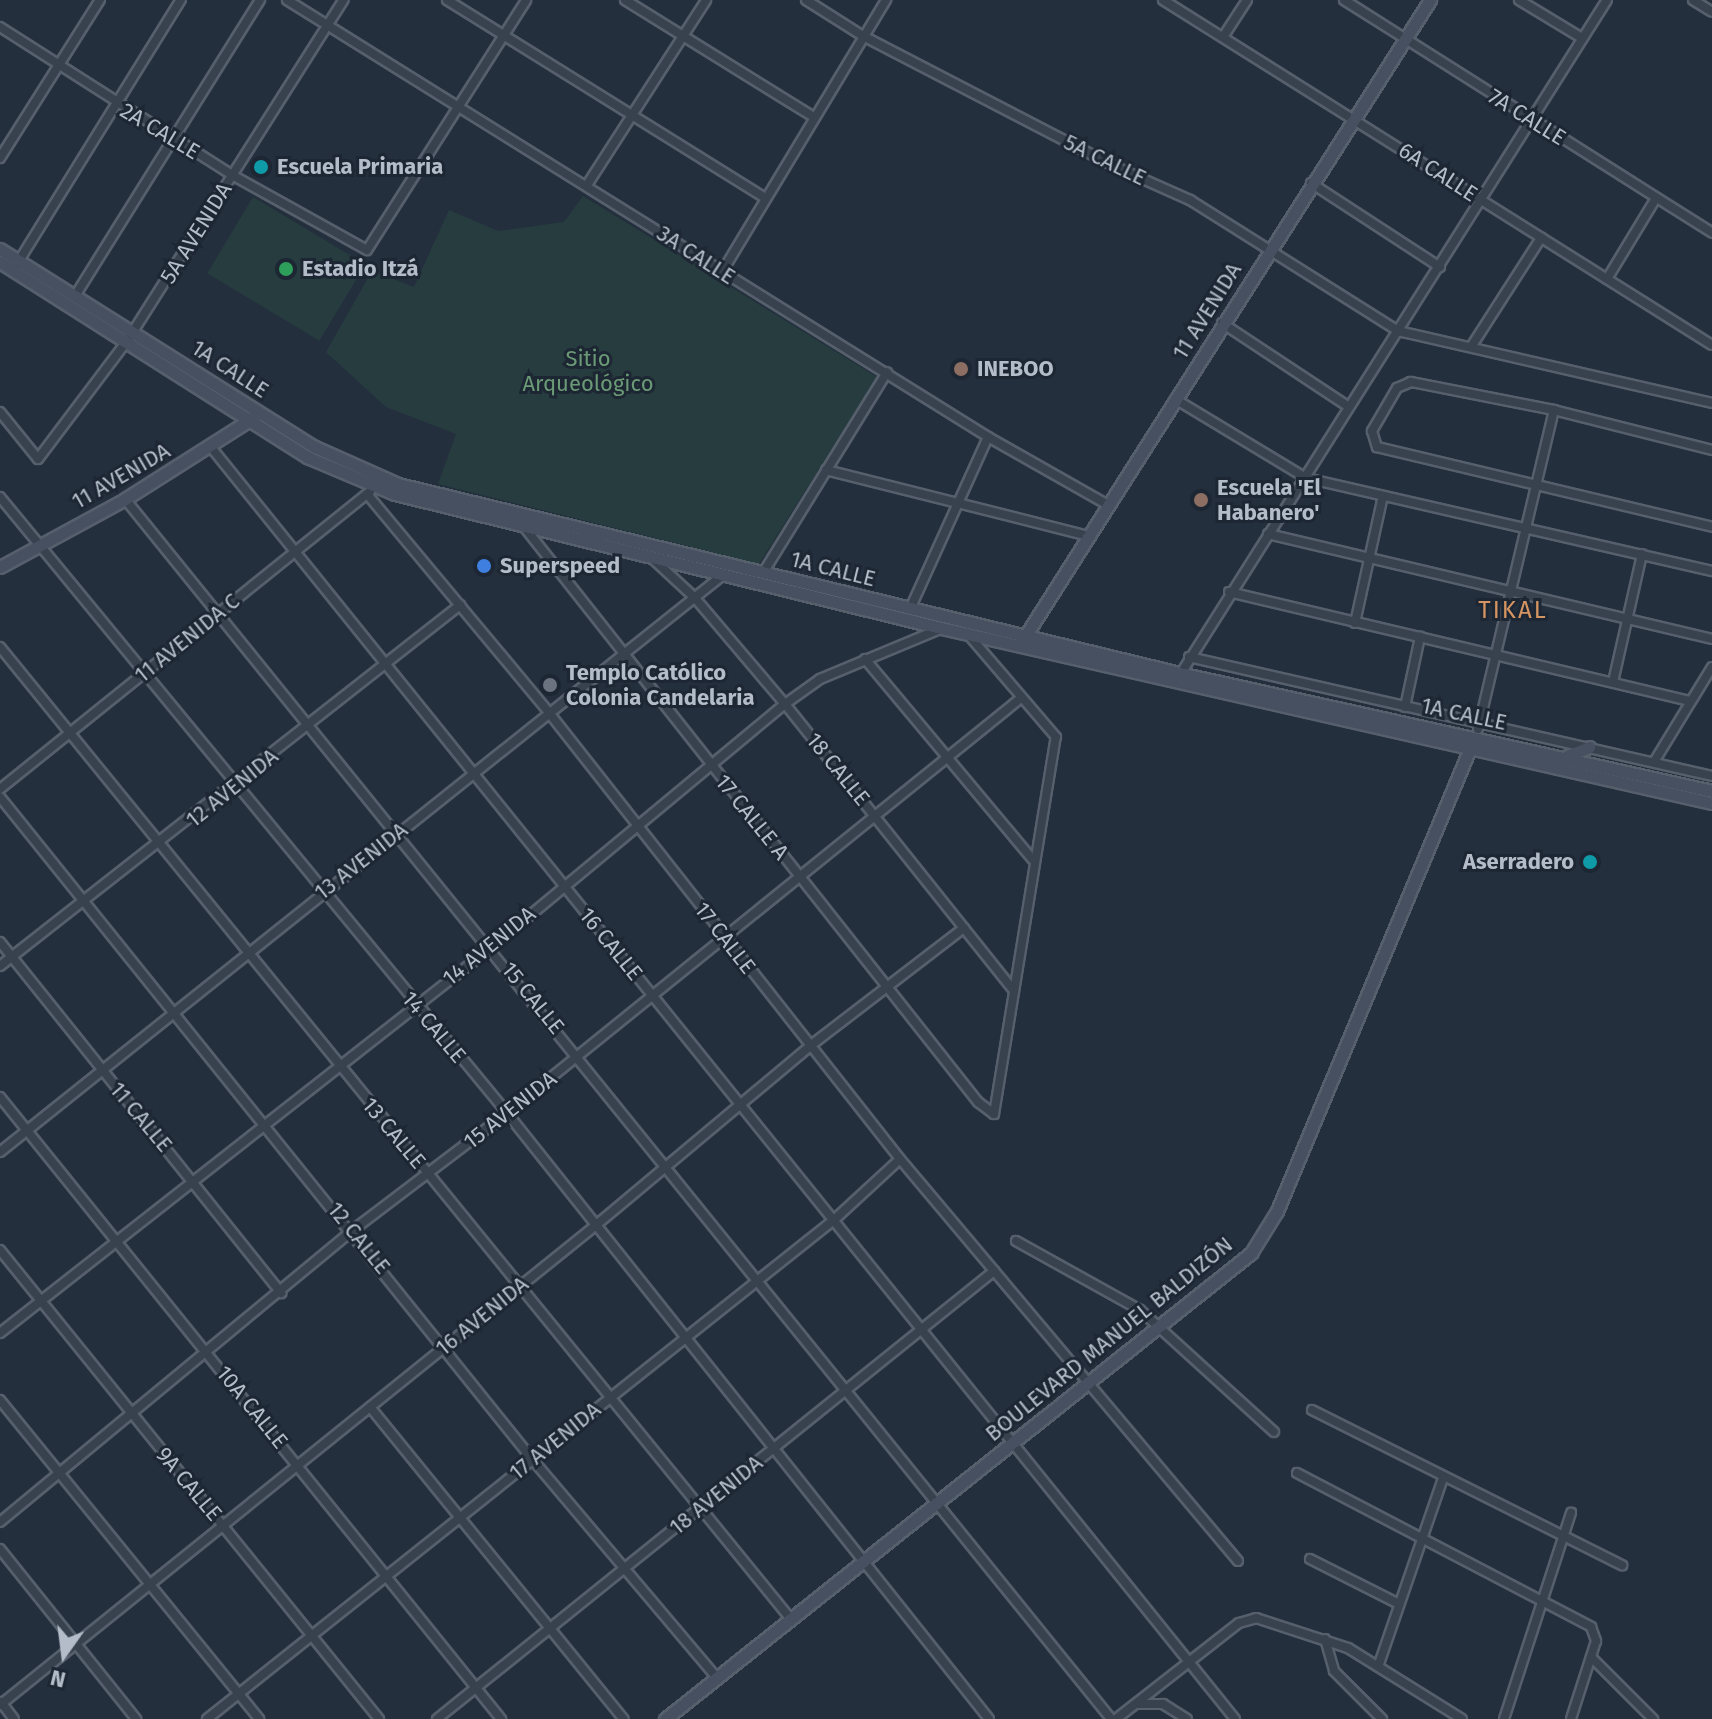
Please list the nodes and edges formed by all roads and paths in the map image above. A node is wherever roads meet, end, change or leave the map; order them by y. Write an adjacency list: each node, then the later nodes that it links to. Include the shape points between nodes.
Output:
1 (100, 0): 28 (street)
2 (181, 0): 29 (street)
3 (260, 0): 35 (street)
4 (287, 0): 20 (street, 3A CALLE)
5 (343, 0): 20 (street, 5A AVENIDA)
6 (447, 0): 22 (street)
7 (526, 0): 22 (street)
8 (625, 0): 24 (street)
9 (706, 0): 24 (street)
10 (806, 0): 23 (street, 5A CALLE)
11 (886, 0): 23 (street)
12 (1163, 0): 25 (street, 6A CALLE)
13 (1247, 0): 25 (street)
14 (1344, 0): 27 (street, 7A CALLE)
15 (1430, 0): 27 (main road, 11 AVENIDA)
16 (1519, 0): 26 (street)
17 (1607, 0): 26 (street)
18 (1693, 0): 19 (street)
19 (1712, 12)
20 (326, 25): 30 (street, 3A CALLE); 37 (street, 5A AVENIDA)
21 (0, 27): 28 (street, 2A CALLE)
22 (504, 35): 30 (street); 31 (street)
23 (863, 36): 32 (street); 45 (street, 5A CALLE, via 1190,200)
24 (682, 37): 31 (street); 32 (street)
25 (1223, 37): 33 (street, 6A CALLE)
26 (1580, 37): 34 (street)
27 (1404, 40): 33 (main road, 11 AVENIDA); 34 (street, 7A CALLE)
28 (59, 67): 29 (street, 2A CALLE); 36 (street)
29 (116, 104): 35 (street, 2A CALLE); 48 (street)
30 (459, 106): 37 (street, 2A CALLE, via 367,250); 39 (street, 3A CALLE)
31 (634, 113): 39 (street); 40 (street)
32 (812, 116): 40 (street)
33 (1352, 119): 38 (main road, 11 AVENIDA); 42 (street, 6A CALLE)
34 (1530, 119): 41 (street, 7A CALLE); 42 (street)
35 (175, 139): 37 (street, 2A CALLE); 52 (street)
36 (0, 158)
37 (232, 175): 55 (street, 5A AVENIDA)
38 (1311, 183): 45 (main road, 11 AVENIDA); 49 (street)
39 (587, 185): 50 (street, 3A CALLE)
40 (765, 198): 50 (street)
41 (1656, 198): 43 (street, 7A CALLE); 51 (street)
42 (1483, 202): 44 (street, 6A CALLE); 49 (street)
43 (1712, 233)
44 (1541, 238): 51 (street, 6A CALLE); 57 (street)
45 (1270, 248): 53 (main road, 11 AVENIDA); 54 (street, 5A CALLE)
46 (0, 249): 48 (main road, 1A CALLE)
47 (0, 262): 48 (main road, 1A CALLE)
48 (16, 265): 52 (main road, 1A CALLE); 55 (main road, 1A CALLE)
49 (1440, 267): 54 (street)
50 (722, 272): 58 (street, 3A CALLE)
51 (1607, 279): 56 (street, 6A CALLE)
52 (75, 296): 55 (main road, 1A CALLE)
53 (1222, 323): 59 (main road, 11 AVENIDA); 61 (street)
54 (1398, 331): 57 (street); 61 (street)
55 (130, 336): 63 (street, 5A AVENIDA, via 38,459); 64 (main road, 1A CALLE)
56 (1712, 345)
57 (1471, 347): 60 (street)
58 (887, 372): 65 (street, 3A CALLE); 68 (street)
59 (1175, 399): 69 (street); 77 (main road, 11 AVENIDA)
60 (1712, 403)
61 (1349, 407): 69 (street)
62 (1554, 410): 67 (street); 70 (street); 70 (street, via 1411,382 1397,388 1372,431 1377,447)
63 (0, 412)
64 (254, 416): 66 (main road, 11 AVENIDA); 71 (main road, 1A CALLE); 72 (main road, 1A CALLE, via 307,457)
65 (988, 437): 76 (street); 77 (street, 3A CALLE)
66 (210, 446): 75 (main road, 11 AVENIDA); 84 (street, 16 CALLE)
67 (1712, 450)
68 (826, 470): 76 (street); 90 (street)
69 (1306, 478): 73 (street); 81 (street)
70 (1536, 485): 79 (street); 80 (street)
71 (397, 489): 72 (main road, 1A CALLE); 78 (main road, 1A CALLE)
72 (370, 490): 84 (street, 11 AVENIDA C); 95 (street, 17 CALLE)
73 (1383, 496): 79 (street); 87 (street)
74 (0, 497): 83 (street, 14 CALLE)
75 (125, 499): 83 (main road, 11 AVENIDA); 97 (street, 15 CALLE)
76 (959, 503): 82 (street); 96 (street)
77 (1108, 505): 82 (main road, 11 AVENIDA)
78 (521, 519): 86 (main road, 1A CALLE); 90 (main road, 1A CALLE); 107 (street, 17 CALLE A)
79 (1526, 527): 85 (street); 92 (street)
80 (1712, 527)
81 (1268, 534): 87 (street); 93 (street)
82 (1088, 536): 104 (main road, 11 AVENIDA)
83 (39, 546): 88 (main road, 11 AVENIDA); 112 (street, 14 CALLE)
84 (295, 551): 97 (street, 11 AVENIDA C); 110 (street, 16 CALLE)
85 (1642, 554): 89 (street); 98 (street)
86 (650, 557): 91 (main road, 1A CALLE); 94 (street, 18 CALLE)
87 (1370, 558): 92 (street); 99 (street)
88 (0, 567)
89 (1712, 571)
90 (763, 573): 96 (main road, 1A CALLE)
91 (724, 574): 94 (street, 13 AVENIDA); 101 (main road, 1A CALLE)
92 (1513, 591): 98 (street); 106 (street)
93 (1229, 592): 99 (street); 108 (street)
94 (695, 598): 107 (street, 13 AVENIDA); 117 (street, 18 CALLE)
95 (460, 605): 110 (street, 12 AVENIDA); 119 (street, 17 CALLE)
96 (910, 609): 100 (main road, 1A CALLE)
97 (219, 613): 112 (street, 11 AVENIDA C); 121 (street, 15 CALLE)
98 (1629, 619): 103 (street); 114 (street)
99 (1355, 623): 102 (street)
100 (965, 625): 101 (main road, 1A CALLE); 104 (main road, 1A CALLE); 115 (street)
101 (941, 628): 109 (street, 14 AVENIDA)
102 (1420, 637): 106 (street); 118 (street)
103 (1712, 639)
104 (1022, 641): 113 (main road, 1A CALLE)
105 (0, 647): 122 (street, 13 CALLE)
106 (1497, 654): 114 (street); 120 (street)
107 (622, 655): 119 (street, 13 AVENIDA); 129 (street, 17 CALLE A)
108 (1189, 657): 113 (street); 118 (street, 1A CALLE)
109 (865, 659): 117 (street, 14 AVENIDA, via 820,679); 127 (street)
110 (386, 663): 121 (street, 12 AVENIDA); 130 (street, 16 CALLE)
111 (1712, 667): 116 (street)
112 (143, 673): 122 (street, 11 AVENIDA C); 132 (street, 14 CALLE)
113 (1178, 678): 123 (main road, 1A CALLE)
114 (1613, 682): 116 (street)
115 (1021, 698): 127 (street, 15 AVENIDA); 141 (street, via 1056,737)
116 (1690, 701): 128 (street)
117 (785, 704): 129 (street, 14 AVENIDA); 137 (street, 18 CALLE)
118 (1405, 707): 120 (street, 1A CALLE)
119 (550, 714): 130 (street, 13 AVENIDA); 138 (street, 17 CALLE)
120 (1479, 724): 123 (street); 124 (street, 1A CALLE)
121 (309, 725): 132 (street, 12 AVENIDA); 139 (street, 15 CALLE)
122 (70, 732): 133 (street, 11 AVENIDA C); 140 (street, 13 CALLE)
123 (1473, 742): 125 (main road, 1A CALLE); 183 (main road, BOULEVARD MANUEL BALDIZÓN, via 1277,1211 1233,1271)
124 (1589, 747): 126 (main road); 128 (street, 1A CALLE)
125 (1539, 756): 126 (main road, 1A CALLE); 136 (main road, 1A CALLE)
126 (1566, 756): 134 (main road, 1A CALLE)
127 (950, 757): 137 (street, 15 AVENIDA); 141 (street)
128 (1654, 762): 131 (street, 1A CALLE)
129 (711, 767): 138 (street, 14 AVENIDA); 142 (street, 17 CALLE A)
130 (475, 774): 139 (street, 13 AVENIDA); 143 (street, 16 CALLE)
131 (1712, 776)
132 (235, 785): 140 (street, 12 AVENIDA); 144 (street, 14 CALLE)
133 (0, 789)
134 (1712, 791)
135 (0, 797): 145 (street, 12 CALLE)
136 (1712, 803)
137 (875, 815): 142 (street, 15 AVENIDA); 146 (street, 18 CALLE)
138 (638, 824): 143 (street, 14 AVENIDA); 147 (street, 17 CALLE)
139 (397, 832): 144 (street, 13 AVENIDA); 149 (street, 15 CALLE)
140 (161, 845): 145 (street, 12 AVENIDA); 150 (street, 13 CALLE)
141 (1032, 859): 154 (street)
142 (800, 876): 147 (street, 15 AVENIDA); 153 (street, 17 CALLE A)
143 (563, 885): 149 (street, 14 AVENIDA); 155 (street, 16 CALLE)
144 (324, 891): 150 (street, 13 AVENIDA); 156 (street, 14 CALLE)
145 (85, 902): 151 (street, 12 AVENIDA); 157 (street, 12 CALLE)
146 (964, 928): 153 (street, 16 AVENIDA); 154 (street, 18 CALLE)
147 (724, 938): 155 (street, 15 AVENIDA); 158 (street, 17 CALLE)
148 (0, 942): 151 (street, 11 CALLE)
149 (492, 947): 156 (street, 14 AVENIDA); 159 (street, 15 CALLE)
150 (247, 951): 157 (street, 13 AVENIDA); 160 (street, 13 CALLE)
151 (13, 958): 152 (street, 12 AVENIDA); 161 (street, 11 CALLE)
152 (0, 966)
153 (889, 987): 154 (street, 17 CALLE A, via 978,1102 994,1114); 158 (street, 16 AVENIDA)
154 (1014, 991)
155 (654, 996): 159 (street, 15 AVENIDA); 163 (street, 16 CALLE)
156 (416, 1005): 160 (street, 14 AVENIDA); 164 (street, 14 CALLE)
157 (171, 1011): 161 (street, 13 AVENIDA); 165 (street, 12 CALLE)
158 (810, 1046): 163 (street, 16 AVENIDA); 168 (street, 17 CALLE)
159 (579, 1055): 164 (street, 15 AVENIDA); 169 (street, 15 CALLE)
160 (339, 1067): 165 (street, 14 AVENIDA); 170 (street, 13 CALLE)
161 (102, 1070): 166 (street, 13 AVENIDA); 171 (street, 11 CALLE)
162 (0, 1097): 166 (street, 10A CALLE)
163 (740, 1103): 169 (street, 16 AVENIDA); 172 (street, 16 CALLE)
164 (507, 1113): 170 (street, 15 AVENIDA); 173 (street, 14 CALLE)
165 (266, 1125): 171 (street, 14 AVENIDA); 174 (street, 12 CALLE)
166 (28, 1130): 167 (street, 13 AVENIDA); 175 (street, 10A CALLE)
167 (0, 1152)
168 (900, 1159): 172 (street, 17 AVENIDA); 178 (street, 17 CALLE)
169 (666, 1163): 173 (street, 16 AVENIDA); 179 (street, 15 CALLE)
170 (428, 1174): 174 (street, 15 AVENIDA); 180 (street, 13 CALLE)
171 (193, 1180): 175 (street, 14 AVENIDA); 181 (street, 11 CALLE)
172 (835, 1219): 179 (street, 17 AVENIDA); 184 (street, 16 CALLE)
173 (595, 1226): 180 (street, 16 AVENIDA); 186 (street, 14 CALLE)
174 (353, 1230): 181 (street, 15 AVENIDA); 187 (street, 12 CALLE)
175 (116, 1239): 182 (street, 14 AVENIDA); 188 (street, 10A CALLE)
176 (1016, 1241): 183 (street)
177 (0, 1250): 182 (street, 9A CALLE)
178 (994, 1271): 184 (street, 18 AVENIDA); 189 (street, 17 CALLE)
179 (758, 1278): 186 (street, 17 AVENIDA); 190 (street, 15 CALLE)
180 (519, 1287): 187 (street, 16 AVENIDA); 191 (street, 13 CALLE)
181 (281, 1293): 188 (street, 15 AVENIDA)
182 (41, 1300): 185 (street, 14 AVENIDA); 195 (street, 9A CALLE)
183 (1156, 1325): 189 (main road, BOULEVARD MANUEL BALDIZÓN); 196 (street)
184 (921, 1328): 190 (street, 18 AVENIDA); 197 (street, 16 CALLE)
185 (0, 1333)
186 (681, 1338): 191 (street, 17 AVENIDA); 198 (street, 14 CALLE)
187 (445, 1345): 193 (street, 16 AVENIDA); 199 (street, 12 CALLE)
188 (208, 1353): 195 (street, 15 AVENIDA); 200 (street, 10A CALLE)
189 (1086, 1381): 197 (main road, BOULEVARD MANUEL BALDIZÓN); 214 (street)
190 (845, 1390): 198 (street, 18 AVENIDA); 204 (street, 15 CALLE)
191 (608, 1398): 199 (street, 17 AVENIDA); 205 (street, 13 CALLE)
192 (0, 1400): 201 (street)
193 (370, 1407): 200 (street, 16 AVENIDA); 207 (street)
194 (1312, 1410): 203 (street)
195 (131, 1416): 201 (street, 15 AVENIDA); 209 (street, 9A CALLE)
196 (1274, 1432)
197 (1013, 1442): 204 (main road, BOULEVARD MANUEL BALDIZÓN); 228 (street)
198 (773, 1449): 205 (street, 18 AVENIDA); 215 (street, 14 CALLE)
199 (532, 1459): 207 (street, 17 AVENIDA); 217 (street, 12 CALLE)
200 (299, 1465): 209 (street, 16 AVENIDA); 218 (street, 10A CALLE)
201 (60, 1473): 208 (street, 15 AVENIDA); 219 (street)
202 (1297, 1473): 211 (street)
203 (1443, 1478): 210 (street); 211 (street)
204 (937, 1501): 215 (main road, BOULEVARD MANUEL BALDIZÓN); 245 (street)
205 (698, 1509): 217 (street, 18 AVENIDA); 222 (street, 13 CALLE)
206 (1571, 1513): 210 (street)
207 (461, 1516): 218 (street, 17 AVENIDA); 223 (street)
208 (0, 1522)
209 (223, 1524): 219 (street, 16 AVENIDA); 224 (street, 9A CALLE)
210 (1564, 1534): 216 (street); 220 (street)
211 (1421, 1538): 220 (street); 221 (street)
212 (0, 1549): 226 (street)
213 (1310, 1559): 221 (street)
214 (1238, 1561)
215 (862, 1563): 222 (main road, BOULEVARD MANUEL BALDIZÓN); 244 (street)
216 (1622, 1565)
217 (625, 1568): 223 (street, 18 AVENIDA); 230 (street, 12 CALLE)
218 (385, 1579): 224 (street, 17 AVENIDA); 231 (street, 10A CALLE)
219 (150, 1583): 226 (street, 16 AVENIDA); 232 (street)
220 (1542, 1601): 227 (street, via 1591,1627 1596,1641); 250 (street)
221 (1399, 1604): 229 (street)
222 (790, 1618): 230 (main road, BOULEVARD MANUEL BALDIZÓN)
223 (550, 1626): 231 (street, 18 AVENIDA); 242 (street)
224 (312, 1634): 232 (street, 17 AVENIDA); 239 (street, 9A CALLE)
225 (1325, 1639): 228 (street, via 1256,1618 1239,1623); 229 (street); 248 (street, via 1334,1671)
226 (76, 1643): 233 (street, 16 AVENIDA); 236 (street)
227 (1591, 1657): 251 (street); 252 (street)
228 (1189, 1661): 234 (street); 247 (street)
229 (1379, 1664): 249 (street)
230 (717, 1678): 243 (main road, BOULEVARD MANUEL BALDIZÓN)
231 (474, 1687): 240 (street, 18 AVENIDA); 241 (street, 10A CALLE)
232 (238, 1693): 237 (street, 17 AVENIDA); 238 (street)
233 (1, 1703): 235 (street)
234 (1134, 1705): 245 (street); 246 (street, via 1163,1704)
235 (14, 1719)
236 (136, 1719)
237 (207, 1719)
238 (259, 1719)
239 (379, 1719)
240 (437, 1719)
241 (501, 1719)
242 (624, 1719)
243 (665, 1719)
244 (989, 1719)
245 (1114, 1719)
246 (1187, 1719)
247 (1235, 1719)
248 (1382, 1719)
249 (1462, 1719)
250 (1504, 1719)
251 (1571, 1719)
252 (1653, 1719)

